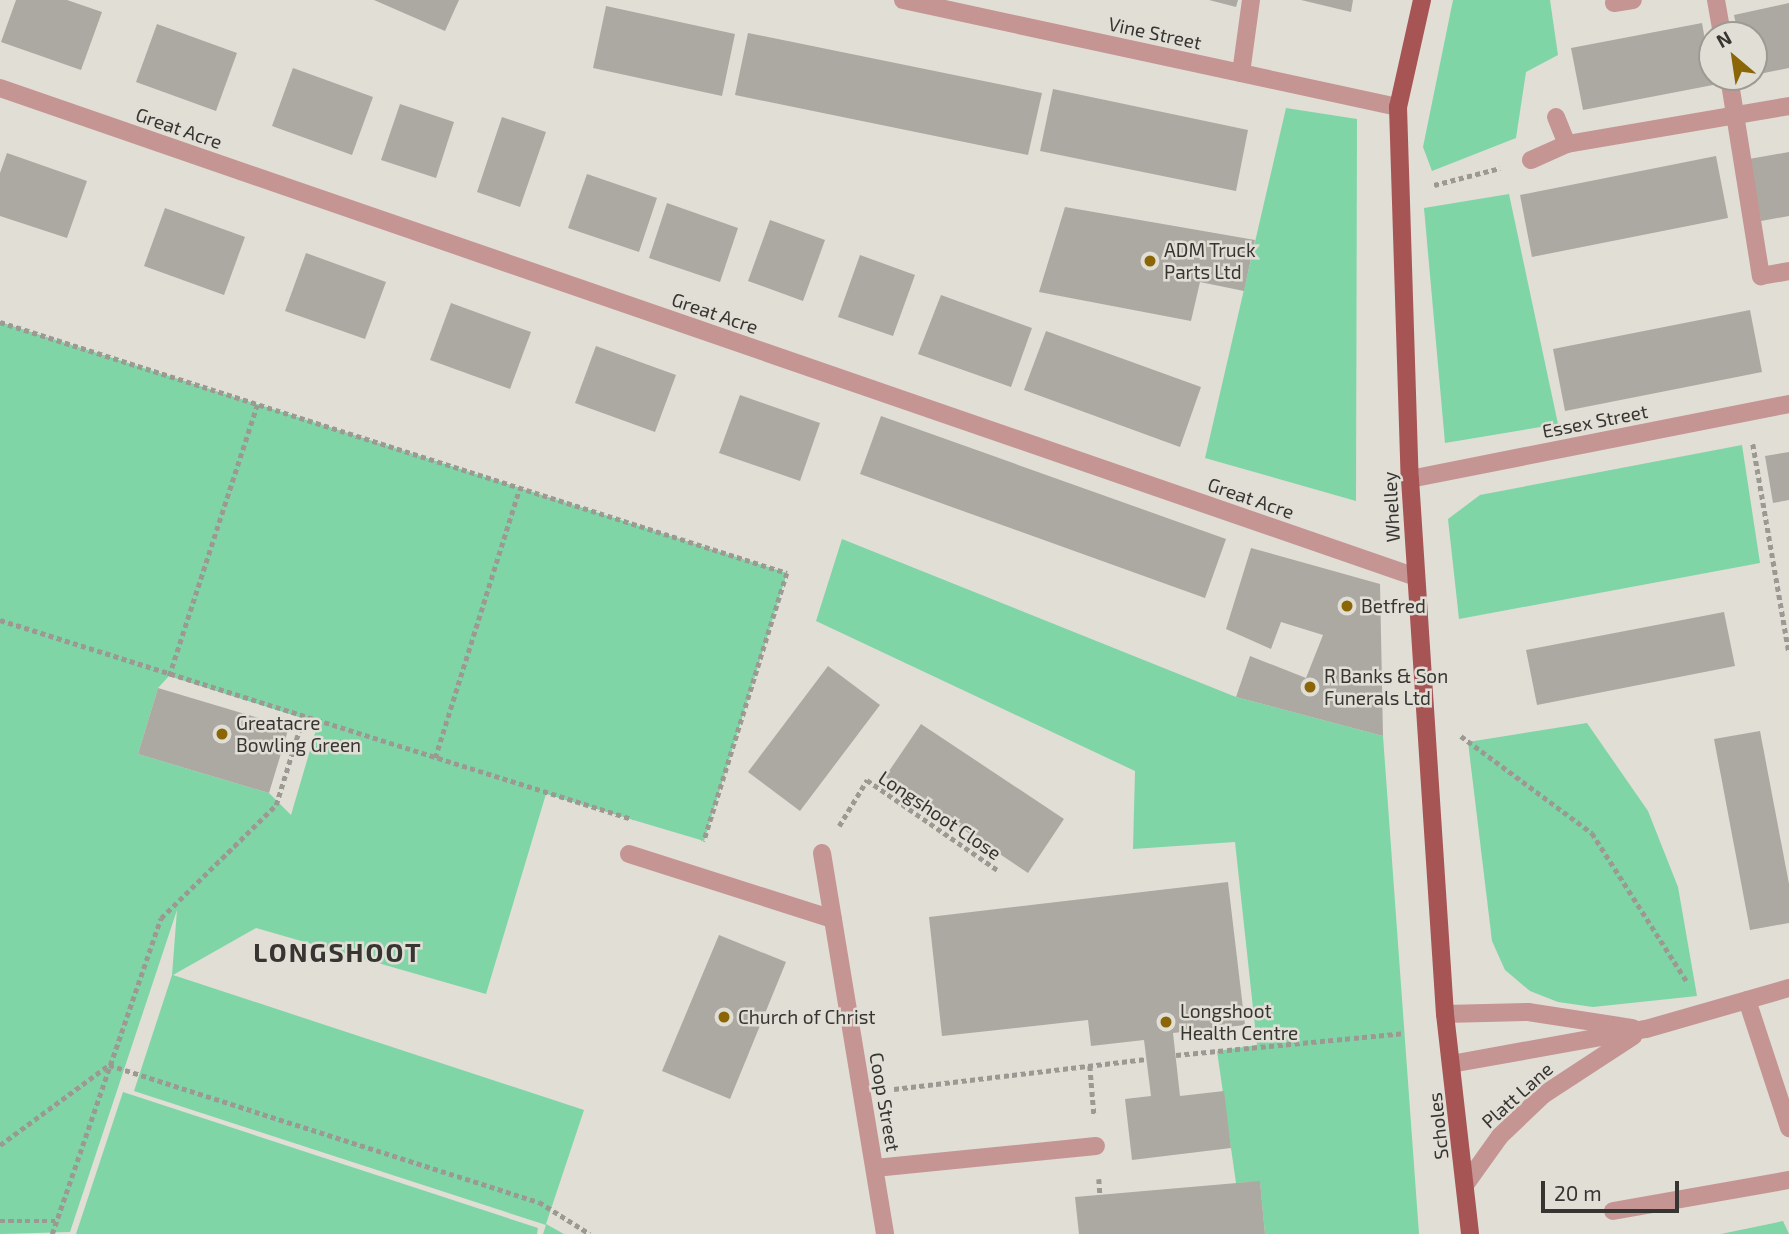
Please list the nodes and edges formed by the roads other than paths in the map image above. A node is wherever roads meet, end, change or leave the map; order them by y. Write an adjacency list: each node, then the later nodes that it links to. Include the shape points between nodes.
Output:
1 (903, 0): 8 (street, Vine Street)
2 (1251, 0): 8 (street)
3 (1422, 0): 12 (main road, Whelley)
4 (1633, 0): 6 (street)
5 (1716, 0): 7 (street)
6 (1614, 3)
7 (1720, 21)
8 (1241, 73): 12 (street, Vine Street)
9 (0, 88): 20 (street, Great Acre)
10 (1733, 91): 13 (street)
11 (1789, 106): 13 (street)
12 (1398, 107): 19 (main road, Whelley)
13 (1737, 116): 15 (street); 17 (street, via 1761,276)
14 (1556, 117): 15 (street)
15 (1567, 144): 16 (street)
16 (1531, 160)
17 (1789, 271)
18 (1789, 404): 19 (street, Essex Street)
19 (1410, 479): 20 (main road, Whelley)
20 (1416, 577): 26 (main road, Whelley, via 1429,713)
21 (822, 853): 23 (street, Coop Street)
22 (629, 854): 23 (street)
23 (833, 919): 31 (street, Coop Street)
24 (1789, 988): 25 (street, Platt Lane)
25 (1747, 1000): 27 (street, Platt Lane); 29 (street)
26 (1445, 1013): 27 (street, Platt Lane, via 1528,1012); 28 (main road, Scholes)
27 (1646, 1029): 28 (street, Platt Lane); 33 (street, Platt Lane, via 1543,1095 1500,1136)
28 (1451, 1064): 33 (main road, Scholes)
29 (1789, 1128)
30 (1096, 1146): 31 (street)
31 (875, 1168): 35 (street, Coop Street)
32 (1789, 1180): 34 (street)
33 (1465, 1185): 36 (main road, Scholes)
34 (1613, 1211)
35 (885, 1234)
36 (1470, 1234)

